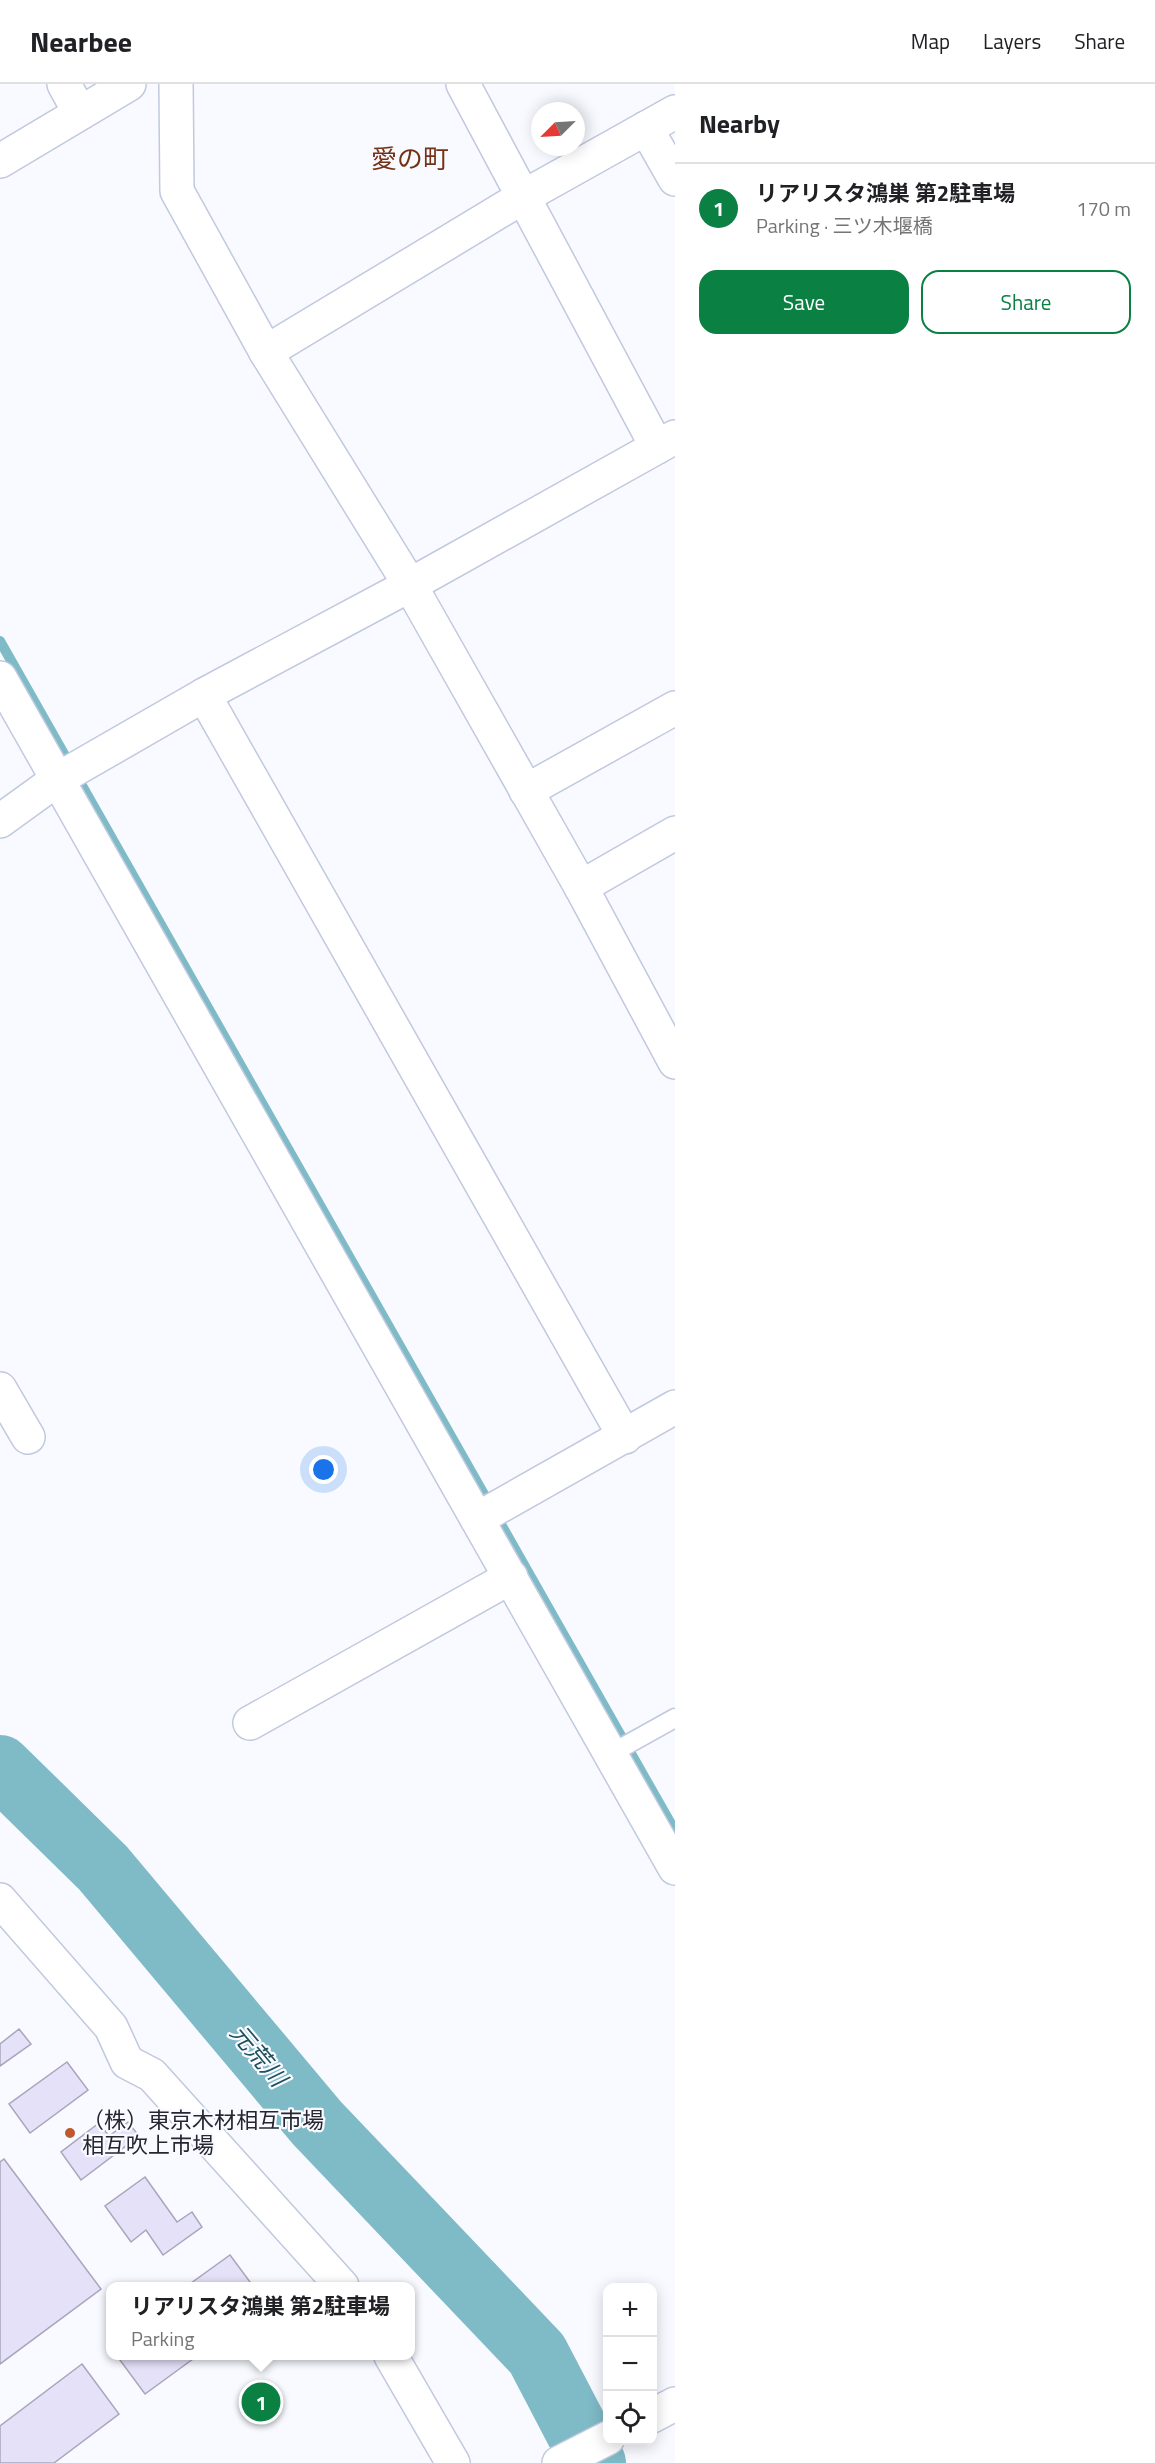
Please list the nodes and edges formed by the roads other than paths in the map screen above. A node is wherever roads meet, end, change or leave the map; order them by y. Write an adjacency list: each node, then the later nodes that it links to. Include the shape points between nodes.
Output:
1 (64, 84): 6 (street)
2 (129, 84): 6 (street)
3 (176, 84): 11 (street, via 177,191)
4 (463, 84): 10 (street)
5 (675, 112): 7 (street)
6 (80, 113): 8 (street)
7 (646, 128): 9 (street); 10 (street)
8 (3, 152)
9 (675, 179)
10 (523, 197): 11 (street); 12 (street)
11 (266, 352): 13 (street)
12 (666, 442): 13 (street)
13 (410, 585): 15 (street); 18 (street)
14 (0, 678): 17 (street)
15 (204, 695): 17 (street); 26 (street)
16 (675, 708): 18 (street)
17 (58, 779): 19 (street); 27 (street)
18 (526, 791): 21 (street)
19 (0, 821)
20 (675, 833): 21 (street)
21 (581, 887): 22 (street)
22 (675, 1062)
23 (0, 1389): 25 (street)
24 (675, 1407): 26 (street)
25 (28, 1437)
26 (625, 1437): 27 (street)
27 (477, 1519): 28 (street)
28 (511, 1577): 30 (street); 31 (street)
29 (675, 1718): 31 (lane)
30 (250, 1723)
31 (612, 1753): 32 (street)
32 (675, 1868)
33 (0, 1900): 34 (street, via 111,2027 127,2062 152,2075)
34 (338, 2282)
35 (393, 2360): 37 (street)
36 (603, 2441): 38 (street)
37 (453, 2463)
38 (559, 2463)

